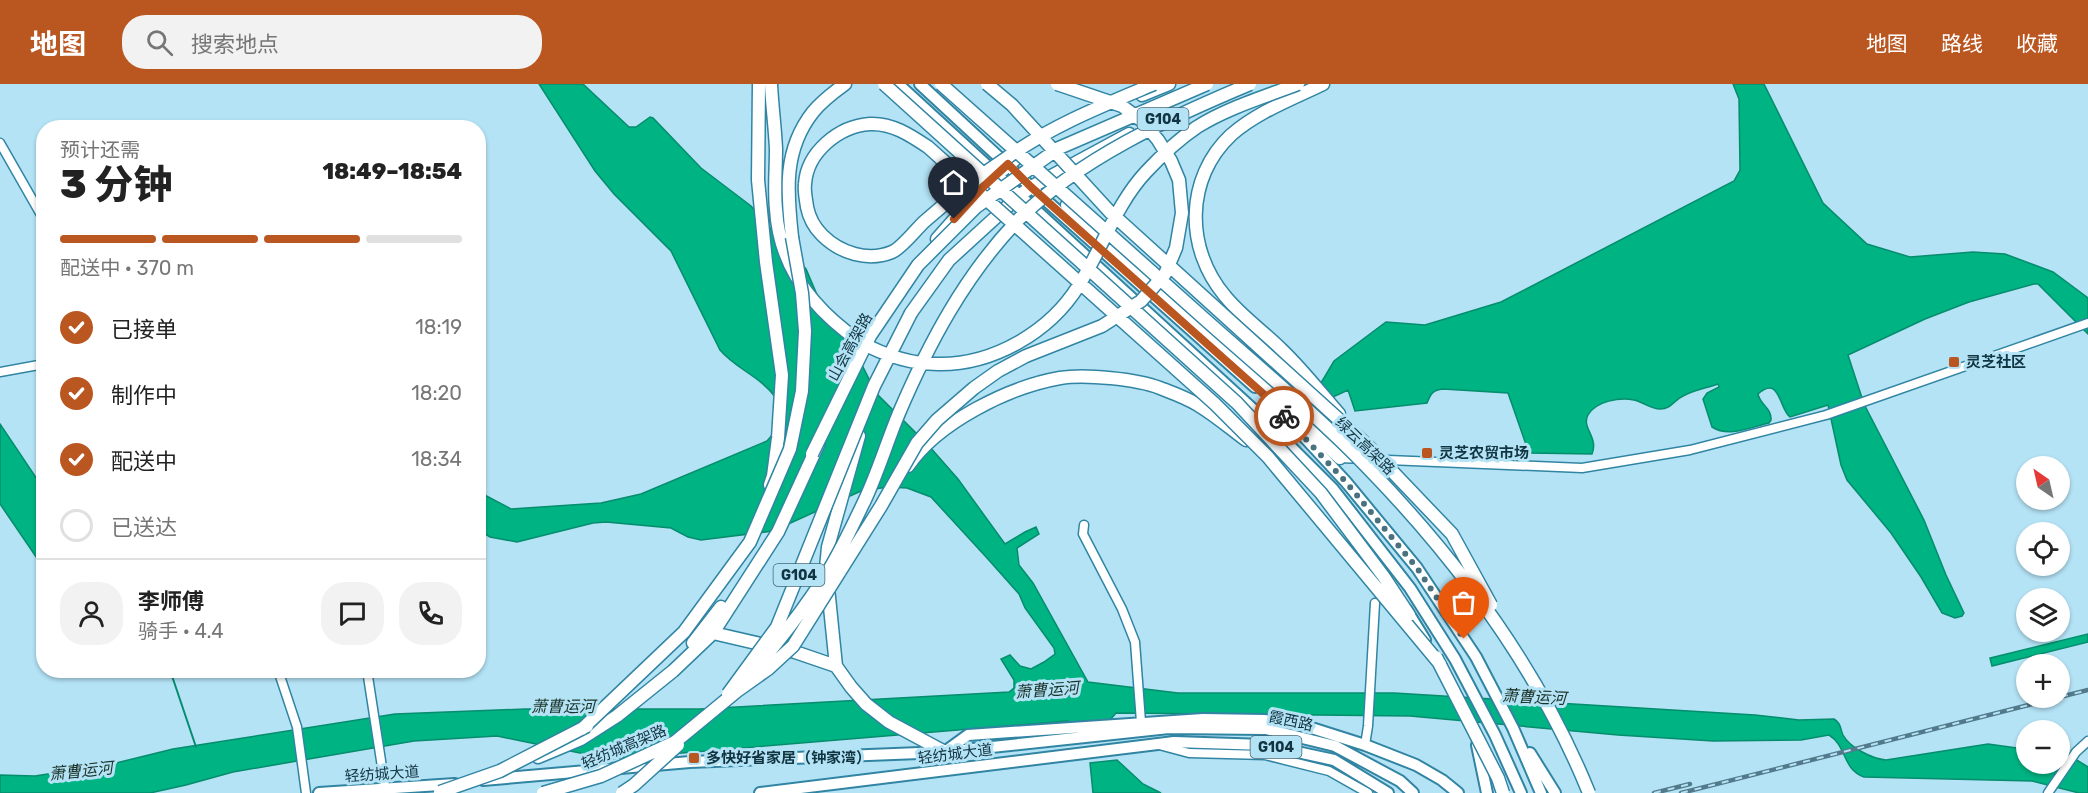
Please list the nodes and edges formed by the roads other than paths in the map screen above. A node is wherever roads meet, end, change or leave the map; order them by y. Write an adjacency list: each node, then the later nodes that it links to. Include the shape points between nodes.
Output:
1 (759, 84): 35 (highway, via 758,180 782,375 773,476)
2 (771, 84): 14 (highway, bridge, via 776,211 793,271 820,310 859,341 907,361 938,364 992,356 1053,318 1078,287 1144,173 1198,127)
3 (845, 84): 35 (highway, bridge, via 813,112 795,144 789,170 787,192 805,331 802,391 790,449)
4 (884, 84): 38 (highway, bridge, via 1198,366 1276,443 1321,493 1384,577)
5 (898, 84): 19 (main road)
6 (921, 84): 18 (main road)
7 (941, 84): 50 (highway, 绿云高架路, bridge, via 1368,468 1437,544 1505,634)
8 (987, 84): 29 (highway, bridge, via 1012,105 1110,212)
9 (1057, 84): 32 (highway, bridge, via 1122,106 1158,140 1179,180 1182,213 1176,248 1165,274 1141,302 1102,326 998,371 937,420 917,442)
10 (1154, 84): 30 (highway, bridge, via 1055,126 1027,144 1008,157 979,178 970,185 950,199 895,251 874,257 853,254 820,233 809,215 805,183 817,153 828,141 855,126 872,124 905,131 928,147 954,170 963,178 972,186 989,201)
11 (1169, 84): 18 (highway, G104, via 1060,126)
12 (1207, 84): 45 (highway, 山会高架路, bridge, via 1059,148 975,207 918,265 870,336 770,538 742,579 694,643)
13 (1252, 84): 17 (highway, G104, via 1140,128); 42 (highway, bridge, via 1123,142 1058,187 1019,219 991,250 934,337 863,504 829,570)
14 (1298, 84)
15 (1323, 84): 29 (highway, bridge, via 1249,122 1217,150 1199,185 1195,224 1207,269 1223,295 1282,350)
16 (0, 144): 23 (street)
17 (1077, 162): 20 (highway, G104); 22 (highway, via 1067,186)
18 (1008, 164): 19 (highway, G104); 20 (main road)
19 (996, 175): 21 (main road); 37 (highway, G104, bridge, via 911,268 869,336 778,532)
20 (1031, 187): 21 (highway, G104); 24 (main road)
21 (1019, 196): 28 (highway, G104, bridge, via 949,260 911,313); 33 (main road, via 1256,412)
22 (1067, 205): 24 (highway); 31 (highway)
23 (36, 206)
24 (1086, 235): 44 (main road, via 1269,399 1346,482 1417,568 1476,657)
25 (2088, 323): 31 (street, via 1826,415 1690,450 1582,468)
26 (36, 365): 27 (street)
27 (0, 372)
28 (874, 386): 39 (highway, bridge, via 828,547 826,568); 57 (highway, G104, bridge, via 777,627 716,710)
29 (1366, 444): 50 (highway, bridge, via 1452,534)
30 (1268, 456): 32 (highway, bridge, via 1198,405 1158,387 1118,379 1062,378 1028,386 981,405 947,428 915,455); 38 (highway, bridge)
31 (1340, 458)
32 (881, 506): 42 (highway, bridge, via 793,646)
33 (1354, 515): 63 (main road, bridge, via 1436,658 1479,748); 65 (main road, via 1410,588 1455,659)
34 (1084, 525): 43 (street, via 1083,534 1135,642)
35 (750, 542): 45 (highway, bridge, via 684,633)
36 (1375, 603): 48 (street)
37 (713, 633): 39 (highway, via 795,652); 45 (highway, G104, via 636,702)
38 (1440, 664): 64 (highway, bridge)
39 (839, 670): 49 (highway, via 866,704 889,722)
40 (281, 678): 53 (street, via 297,727)
41 (368, 678): 52 (street)
42 (737, 692): 56 (highway, 轻纺城高架路, bridge, via 675,742 601,776)
43 (1144, 723): 48 (main road, via 1264,720 1302,726); 49 (main road, via 1078,733 968,735); 61 (main road, 霞西路, via 1169,728 1266,729 1335,746)
44 (1513, 728): 66 (main road); 67 (main road)
45 (581, 734): 51 (highway, G104); 55 (highway, bridge, via 500,771)
46 (2088, 741): 69 (street)
47 (1153, 744): 58 (main road, 轻纺城大道 / G104); 59 (street, via 1189,753 1265,755 1329,771); 60 (main road, 霞西路 / G104, via 1265,745 1334,760)
48 (1365, 745): 62 (main road, via 1416,765)
49 (945, 752): 51 (main road, G104, via 690,762)
50 (1574, 756): 68 (highway, 绿云高架路, bridge)
51 (487, 779): 52 (main road, 轻纺城大道 / G104)
52 (386, 791): 54 (main road, 轻纺城大道 / G104)
53 (306, 793)
54 (319, 793)
55 (434, 793)
56 (543, 793)
57 (622, 793)
58 (760, 793)
59 (1368, 793)
60 (1388, 793)
61 (1413, 793)
62 (1458, 793)
63 (1487, 793)
64 (1503, 793)
65 (1521, 793)
66 (1541, 793)
67 (1555, 793)
68 (1589, 793)
69 (2048, 793)

